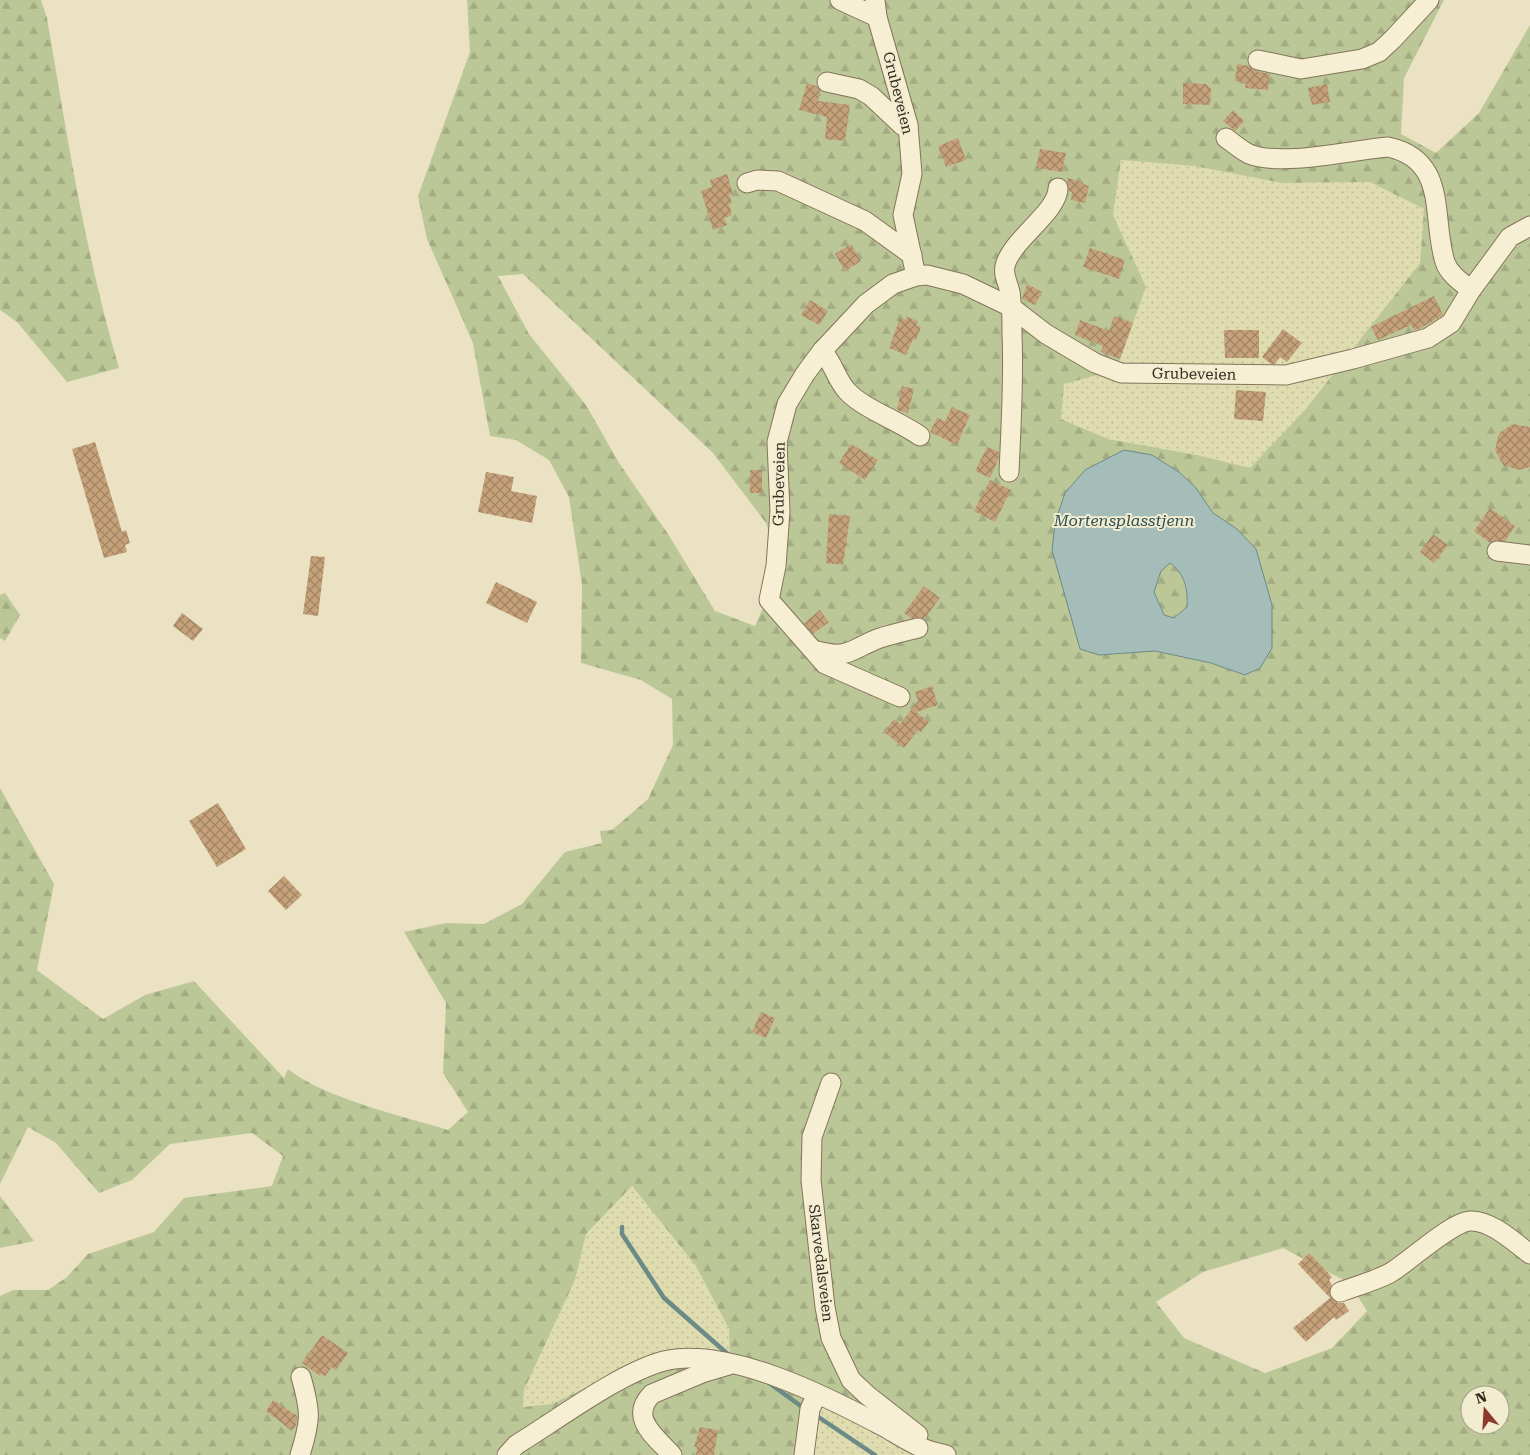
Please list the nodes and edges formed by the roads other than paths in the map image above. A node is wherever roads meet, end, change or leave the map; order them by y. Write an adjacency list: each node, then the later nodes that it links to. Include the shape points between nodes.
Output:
1 (840, 0): 3 (street)
2 (1429, 0): 4 (street, via 1393,39 1371,56 1302,68)
3 (876, 9): 6 (street, Grubeveien)
4 (1258, 60)
5 (827, 82): 6 (street, via 858,89 871,96 903,126)
6 (908, 125): 11 (street, Grubeveien, via 912,174 903,216)
7 (1226, 138): 13 (street, via 1248,154 1262,157 1284,158 1388,147 1402,150 1422,165 1434,188 1446,262 1454,276)
8 (747, 183): 11 (street, via 778,181 865,221)
9 (1058, 188): 14 (street, via 1048,209 1006,263 1004,272)
10 (1530, 226): 13 (street, Grubeveien, via 1510,237)
11 (912, 255): 12 (street, Grubeveien)
12 (916, 276): 14 (street, Grubeveien, via 926,275 963,284); 15 (street, Grubeveien, via 893,284 866,304)
13 (1471, 290): 14 (street, Grubeveien, via 1451,322 1428,338 1286,375 1121,373 1095,364 1046,334)
14 (1011, 307): 17 (street, via 1013,360)
15 (822, 351): 16 (street, via 848,392 861,403); 21 (street, Grubeveien, via 787,404 778,442 780,511 776,566 769,600)
16 (920, 436)
17 (1009, 472)
18 (1497, 551): 19 (street)
19 (1530, 555)
20 (918, 628): 21 (street, via 879,638 846,654 834,656)
21 (813, 650): 22 (street, via 825,664)
22 (900, 697)
23 (831, 1084): 33 (street, Skarvedalsveien, via 812,1137 811,1180 831,1338 851,1380)
24 (1530, 1254): 25 (street, via 1483,1223 1469,1221 1443,1234 1390,1273)
25 (1340, 1292)
26 (732, 1364): 28 (street, Skarvedalsveien, via 775,1376); 30 (street, Skarvedalsveien, via 700,1358 665,1361 639,1370 516,1445); 31 (street, via 652,1394 645,1401 642,1415)
27 (301, 1377): 29 (street, via 310,1422)
28 (817, 1394): 32 (street, via 810,1409); 33 (street, Skarvedalsveien, via 926,1450)
29 (300, 1455)
30 (507, 1455)
31 (672, 1455)
32 (804, 1455)
33 (946, 1455)

